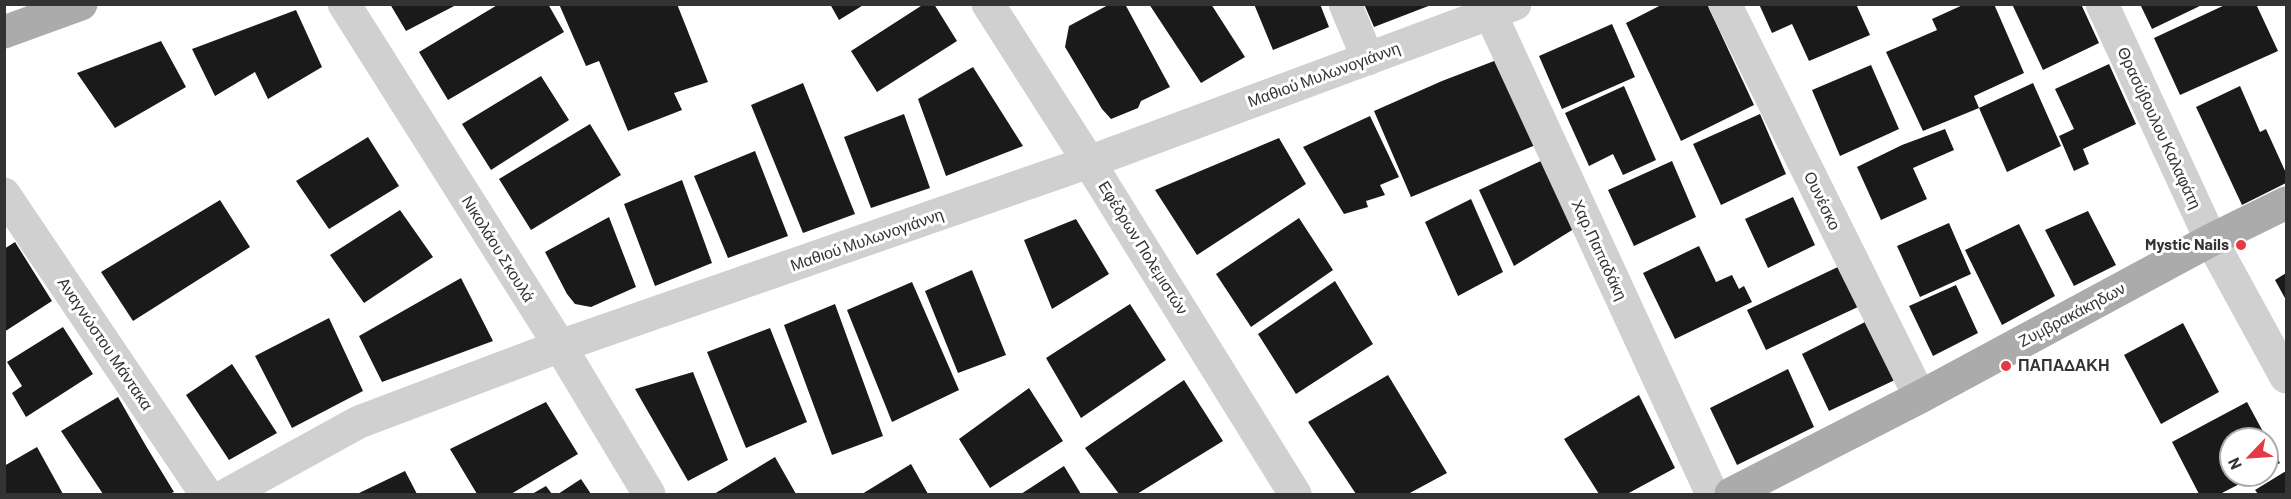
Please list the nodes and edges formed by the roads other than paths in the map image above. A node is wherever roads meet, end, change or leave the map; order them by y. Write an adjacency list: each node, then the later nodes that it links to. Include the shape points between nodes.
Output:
1 (81, 4): 8 (main road)
2 (344, 4): 14 (street, Νικολάου Σκουλά)
3 (988, 4): 10 (street, Εφέδρων Πολεμιστών)
4 (1345, 4): 9 (street)
5 (1725, 4): 16 (street, Ουνέσκο)
6 (2102, 4): 13 (street, Θρασύβουλου Καλαφάτη)
7 (1497, 7): 9 (street, Μαθιού Μυλωνογιάννη); 21 (street, Χαρ.Παπαδάκη)
8 (4, 32)
9 (1368, 59): 10 (street, Μαθιού Μυλωνογιάννη)
10 (1089, 162): 14 (street, Μαθιού Μυλωνογιάννη); 20 (street, Εφέδρων Πολεμιστών)
11 (4, 194): 17 (street, Αναγνώστου Μάντακα)
12 (2286, 203): 13 (main road, Ζυμβρακάκηδων)
13 (2211, 240): 15 (street, Θρασύβουλου Καλαφάτη); 16 (main road, Ζυμβρακάκηδων)
14 (560, 346): 18 (street, Μαθιού Μυλωνογιάννη, via 359,422); 19 (street, Νικολάου Σκουλά)
15 (2286, 377)
16 (1920, 397): 22 (main road, Ζυμβρακάκηδων)
17 (206, 495)
18 (228, 495)
19 (649, 495)
20 (1295, 495)
21 (1712, 495)
22 (1731, 495)

